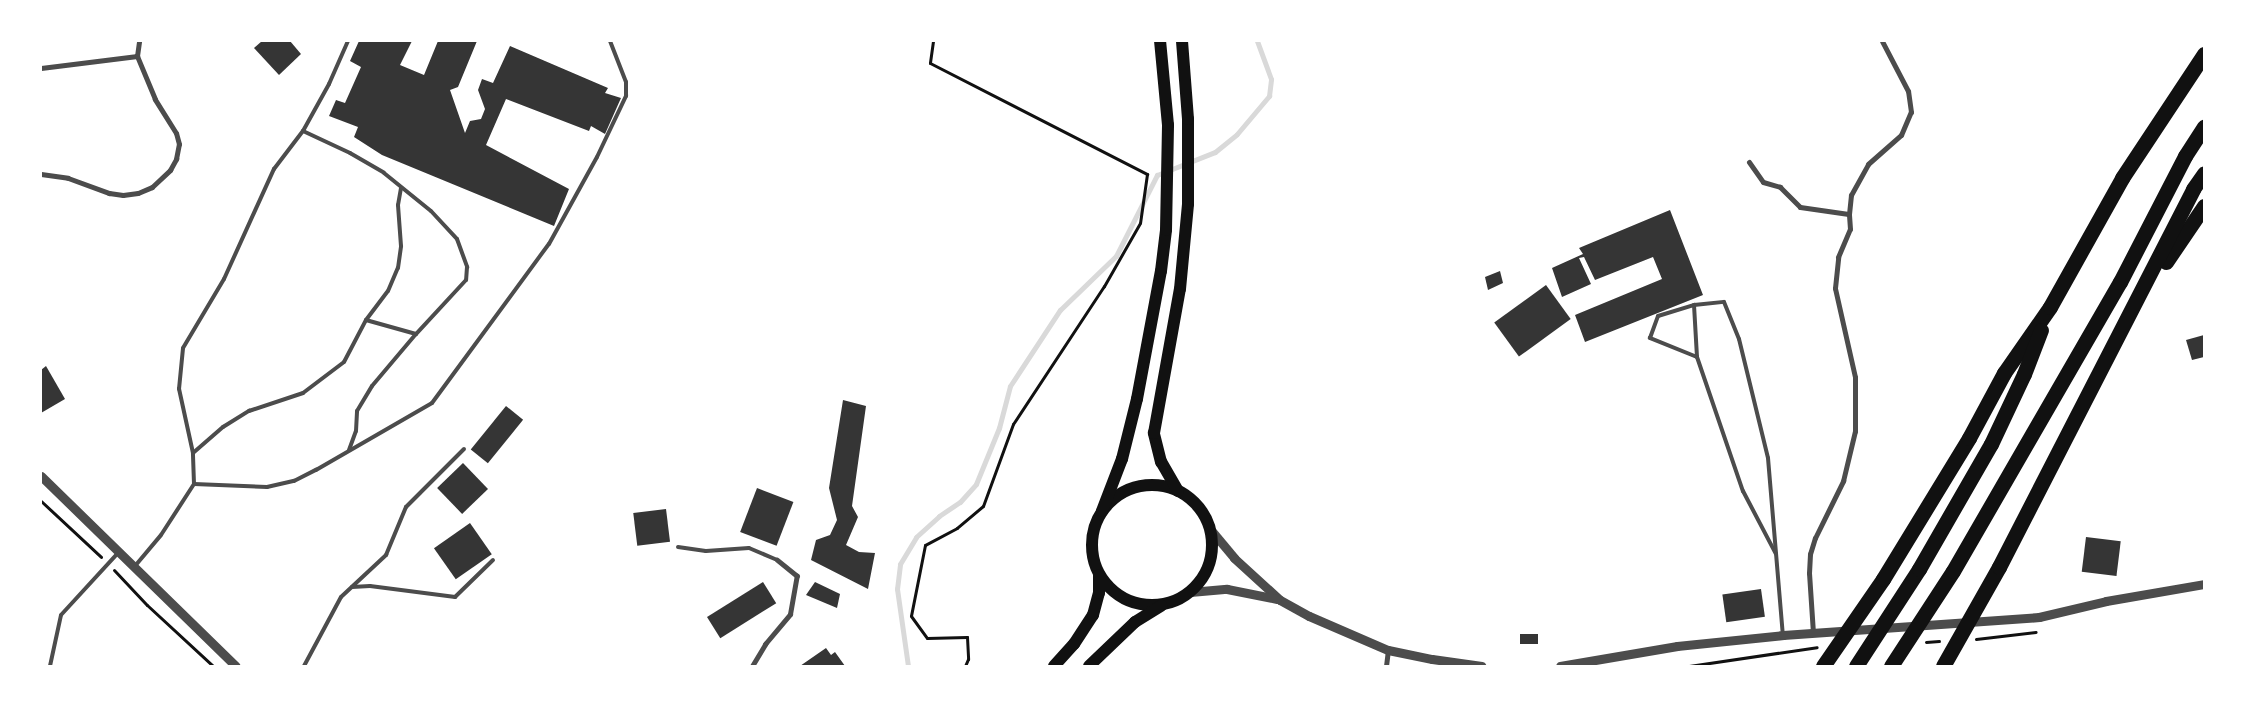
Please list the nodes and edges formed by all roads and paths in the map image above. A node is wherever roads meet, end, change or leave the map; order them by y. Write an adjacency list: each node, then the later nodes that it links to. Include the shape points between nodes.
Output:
1 (139, 41): 9 (street)
2 (348, 41): 12 (lane)
3 (610, 41): 26 (lane, via 625,77 626,96 549,244 432,403)
4 (933, 41): 55 (path, via 930,63 1147,174 1140,223 1104,286 1013,424 983,506 957,528 925,545 911,616 927,638 967,637 968,659)
5 (1160, 41): 32 (main road, via 1168,124 1162,271 1137,399 1122,458)
6 (1182, 41): 30 (main road, via 1188,129 1188,204 1180,289 1154,433 1161,462)
7 (1882, 41): 18 (street, via 1908,91 1911,112 1900,135 1868,164 1851,195)
8 (2204, 54): 20 (highway, via 2122,178)
9 (137, 56): 10 (street); 15 (street, via 155,99 176,133 179,144 170,170 152,187 138,194 123,195 68,178)
10 (41, 68)
11 (2204, 127): 63 (highway, via 2185,156 2120,282 1953,571)
12 (303, 131): 16 (lane, via 350,153); 27 (lane, via 274,169 224,279 183,348 179,389)
13 (1750, 162): 18 (street, via 1763,182 1780,187 1800,208)
14 (2204, 173): 21 (highway)
15 (41, 174)
16 (402, 188): 22 (lane, via 398,204 401,246 398,268 388,291); 23 (lane, via 457,239 467,267 466,280)
17 (2204, 206): 21 (highway)
18 (1849, 214): 47 (street, via 1850,229 1838,258 1835,282 1855,377 1855,431 1843,481 1810,554)
19 (1694, 305): 24 (lane); 24 (lane, via 1658,316 1650,338); 36 (lane, via 1724,302 1739,339 1768,458)
20 (2050, 307): 61 (highway, via 2004,373 1969,438 1883,580); 62 (highway, via 2024,374 1991,444 1919,569)
21 (2132, 310): 64 (highway, via 1999,567)
22 (366, 320): 23 (lane); 27 (lane, via 344,362 303,393 249,411 223,427)
23 (416, 334): 26 (lane, via 372,386 357,411 356,431)
24 (1698, 357): 36 (lane, via 1743,491)
25 (464, 449): 43 (lane, via 406,507 386,555)
26 (349, 451): 29 (lane, via 294,481 276,485)
27 (193, 454): 29 (lane)
28 (41, 476): 35 (street)
29 (194, 484): 40 (lane, via 161,535)
30 (1178, 491): 32 (main road, via 1162,486 1128,490); 33 (main road, via 1198,507)
31 (41, 501): 39 (path)
32 (1102, 511): 41 (main road, via 1092,536)
33 (1210, 529): 44 (main road, via 1209,564 1202,579); 45 (street, via 1234,558)
34 (678, 547): 38 (lane, via 706,551 749,548)
35 (119, 552): 39 (lane); 40 (street)
36 (1777, 556): 48 (lane)
37 (493, 560): 43 (lane, via 455,597 370,586)
38 (778, 560): 54 (street, via 797,576 790,614)
39 (109, 564): 50 (lane, via 61,615); 51 (path)
40 (134, 567): 52 (street)
41 (1099, 575): 46 (main road, via 1111,590 1127,600 1146,605); 56 (main road, via 1099,593 1093,615 1080,637)
42 (2204, 584): 47 (street, via 2038,617)
43 (352, 587): 53 (lane, via 341,597)
44 (1190, 592): 45 (street, via 1227,589); 46 (main road)
45 (1280, 600): 49 (street, via 1332,627)
46 (1166, 604): 57 (main road, via 1136,622)
47 (1813, 633): 48 (street)
48 (1783, 635): 60 (street, via 1677,646)
49 (1388, 650): 58 (street); 59 (street)
50 (50, 666)
51 (213, 666)
52 (236, 666)
53 (304, 666)
54 (752, 666)
55 (965, 666)
56 (1054, 666)
57 (1089, 666)
58 (1386, 666)
59 (1482, 666)
60 (1560, 666)
61 (1823, 666)
62 (1856, 666)
63 (1891, 666)
64 (1943, 666)

